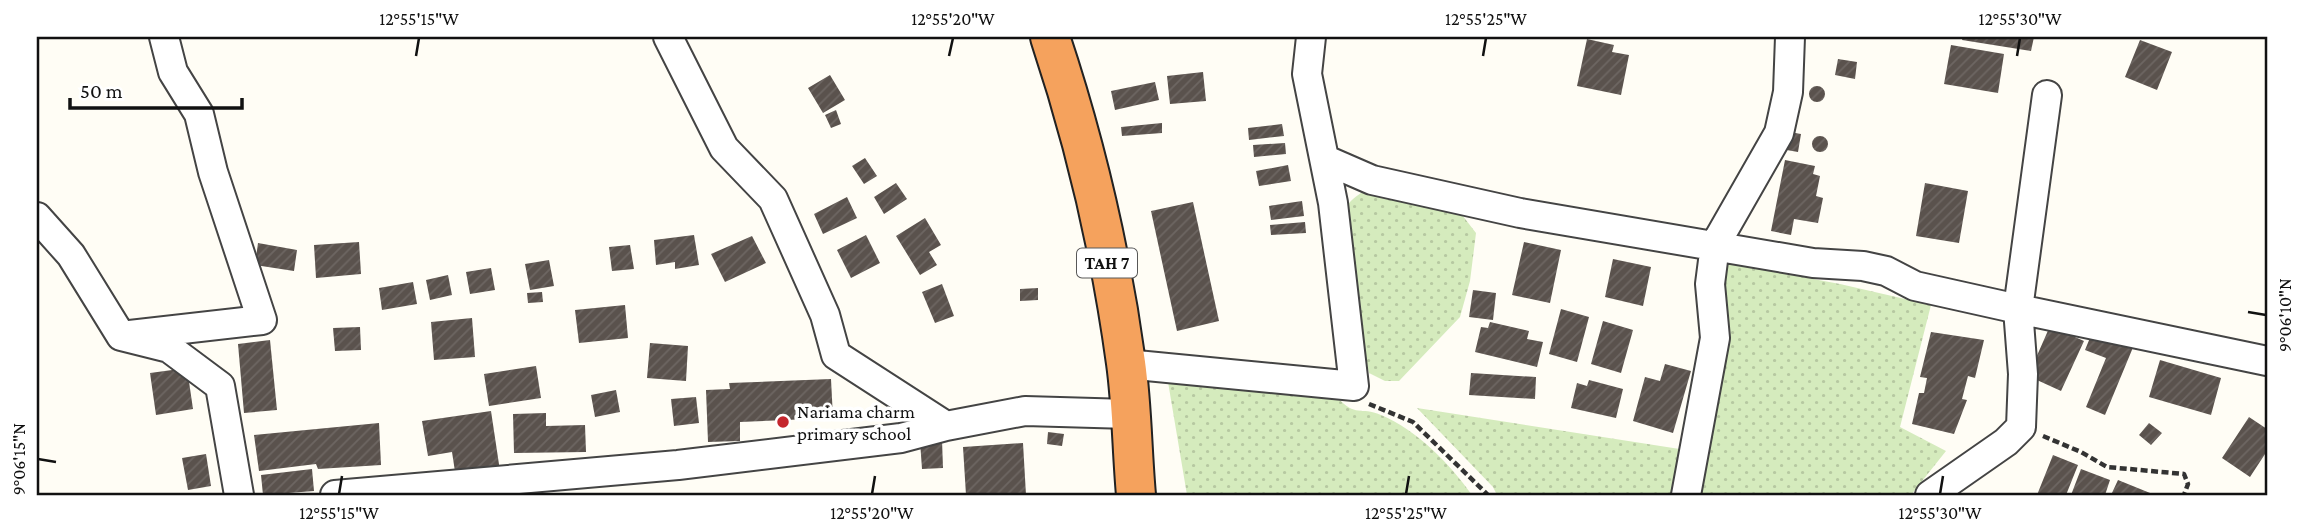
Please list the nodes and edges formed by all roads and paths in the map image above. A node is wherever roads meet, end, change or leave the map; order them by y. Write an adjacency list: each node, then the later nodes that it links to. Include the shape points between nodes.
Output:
1 (164, 37): 11 (street, via 173,72 199,114 212,172 262,320)
2 (667, 37): 16 (street, via 724,148 773,199 825,314 836,355)
3 (1050, 37): 13 (highway, TAH 7, via 1078,119)
4 (1311, 37): 7 (street, via 1307,74)
5 (1790, 37): 9 (street, via 1788,92 1779,133)
6 (2047, 95): 10 (street)
7 (1326, 160): 9 (street, via 1372,180 1520,213); 14 (street)
8 (37, 217): 11 (street, via 71,255)
9 (1715, 245): 10 (street, via 1813,263 1863,265 1915,286); 22 (street, via 1710,284 1715,338)
10 (2018, 309): 12 (street); 17 (street)
11 (121, 336): 18 (street, via 169,348 220,386)
12 (2267, 361)
13 (1126, 364): 14 (street); 15 (highway, TAH 7)
14 (1354, 386): 21 (path, via 1363,403 1413,422)
15 (1129, 414): 16 (street, via 1025,411); 20 (highway, TAH 7)
16 (946, 426): 19 (street, via 901,438 678,465)
17 (2021, 428): 23 (street); 24 (path, via 2107,467 2184,474 2188,484)
18 (239, 495)
19 (335, 495)
20 (1136, 495)
21 (1488, 495)
22 (1686, 495)
23 (1930, 495)
24 (2184, 495)

